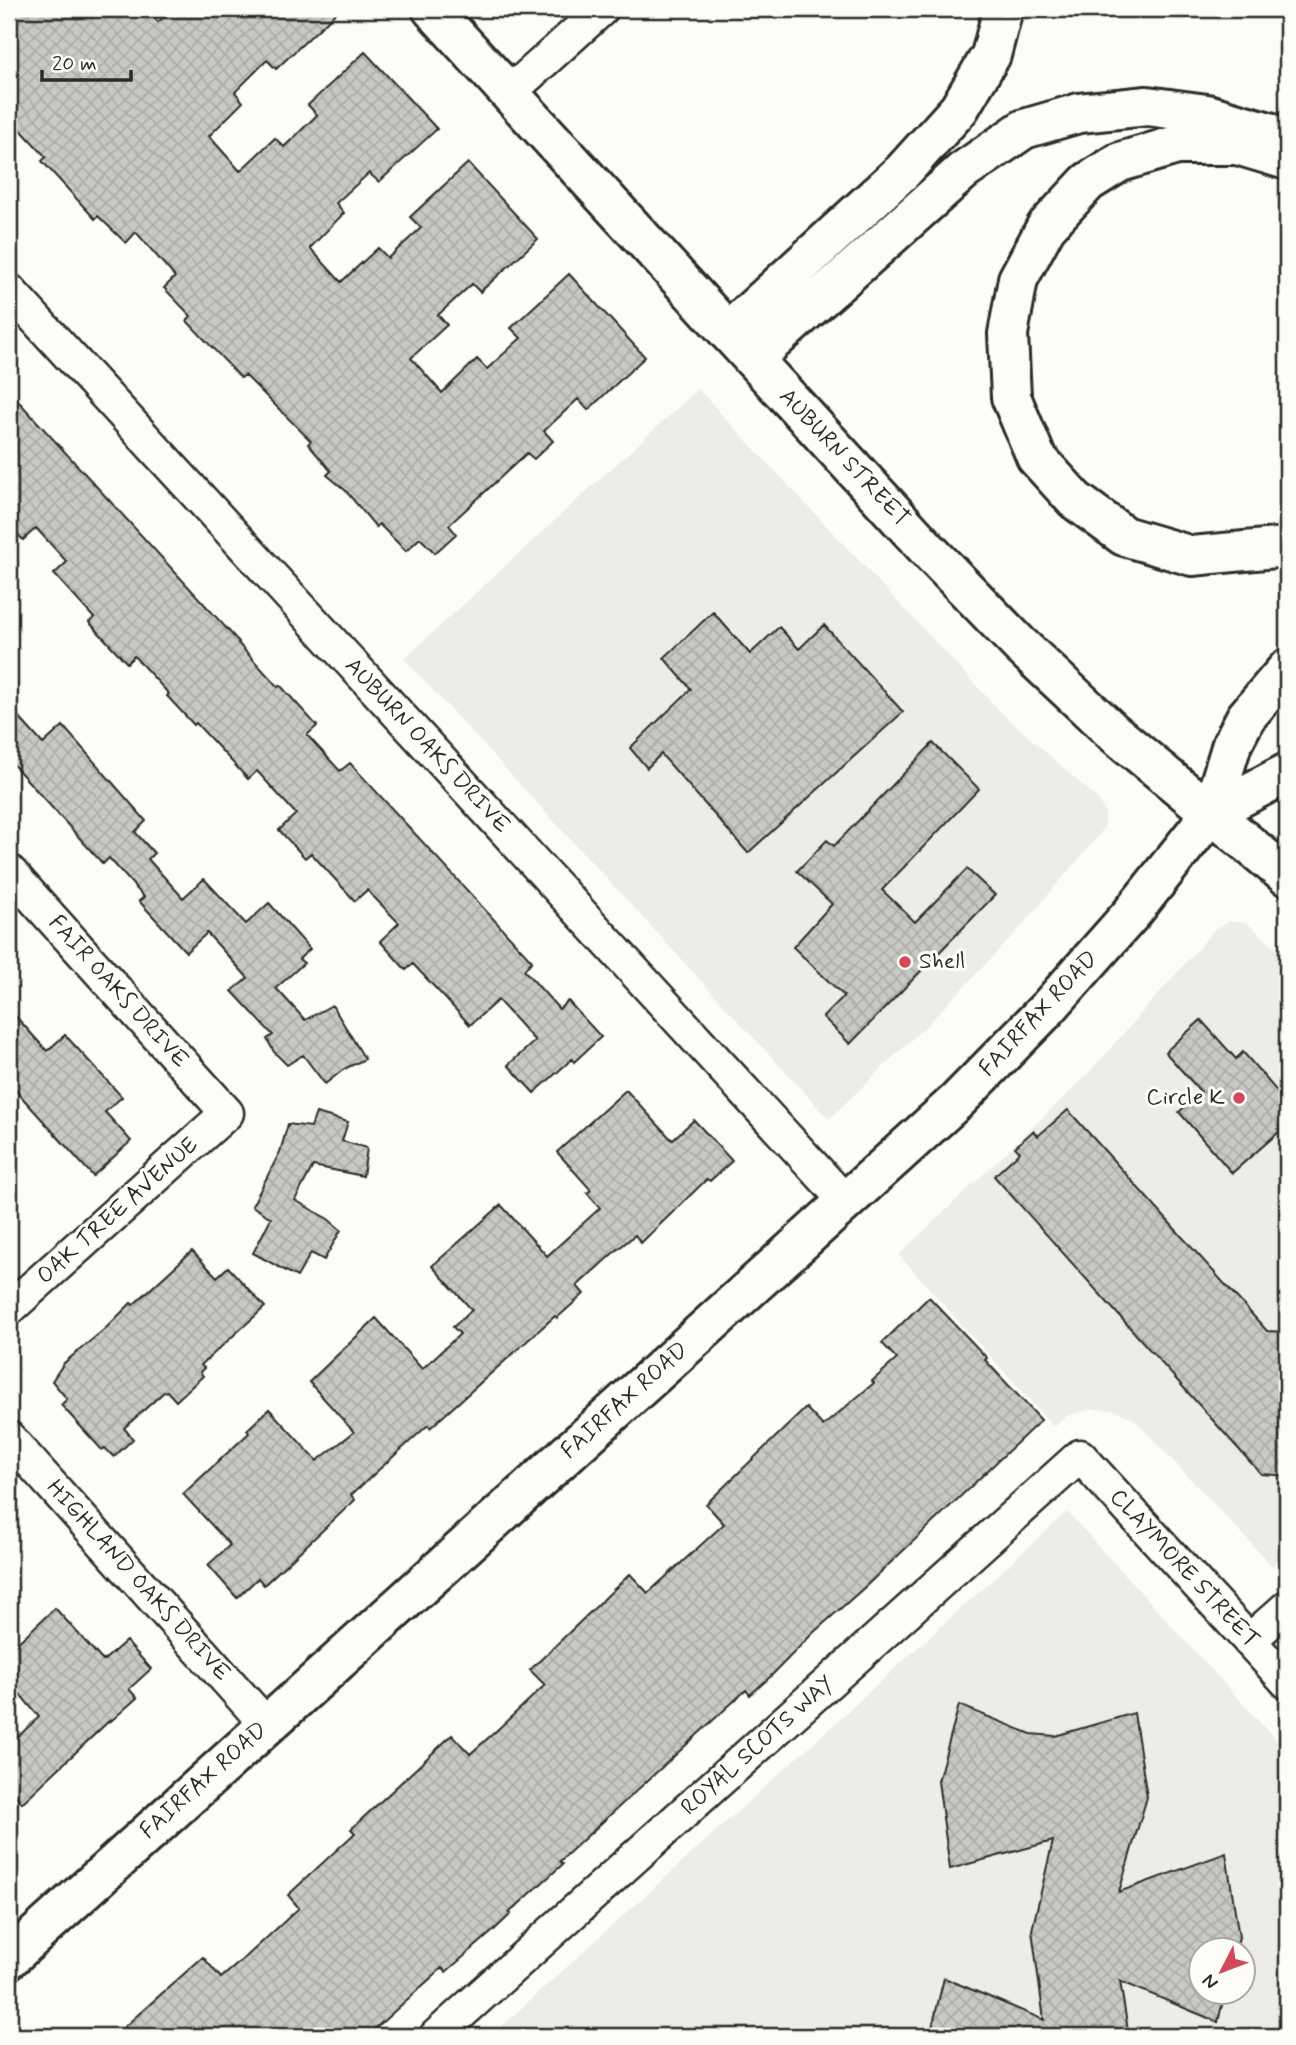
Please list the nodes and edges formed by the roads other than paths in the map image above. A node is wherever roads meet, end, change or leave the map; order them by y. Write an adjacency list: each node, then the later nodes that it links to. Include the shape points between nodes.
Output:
1 (432, 9): 4 (main road, AUBURN STREET)
2 (601, 9): 4 (street)
3 (1003, 9): 8 (main road, via 991,55 959,109)
4 (509, 93): 8 (main road, AUBURN STREET)
5 (1287, 140): 8 (main road, via 1207,114 1147,106 1079,113 1024,129 963,171)
6 (1287, 160): 9 (main road, via 1237,145 1177,145 1120,162 1088,182 1046,227 1018,279 1008,334 1011,397 1036,457 1075,500 1124,536 1192,556)
7 (9, 290): 16 (street, AUBURN OAKS DRIVE)
8 (741, 346): 12 (main road, AUBURN STREET, via 1020,645 1113,732)
9 (1287, 547)
10 (1287, 669): 12 (main road, FAIRFAX ROAD, via 1246,717 1232,744)
11 (1287, 773): 12 (main road, FAIRFAX ROAD)
12 (1211, 813): 14 (main road, AUBURN STREET); 16 (main road, FAIRFAX ROAD, via 1132,913 1047,1009 958,1100)
13 (9, 871): 15 (street, FAIR OAKS DRIVE)
14 (1287, 876)
15 (227, 1113): 17 (street, OAK TREE AVENUE)
16 (846, 1202): 23 (main road, FAIRFAX ROAD)
17 (9, 1309)
18 (9, 1438): 23 (street, HIGHLAND OAKS DRIVE)
19 (1080, 1457): 21 (street, CLAYMORE STREET); 25 (street, ROYAL SCOTS WAY)
20 (1287, 1607): 21 (street)
21 (1250, 1641): 22 (street, CLAYMORE STREET)
22 (1287, 1682)
23 (267, 1724): 24 (main road, FAIRFAX ROAD)
24 (9, 1959)
25 (436, 2036)

